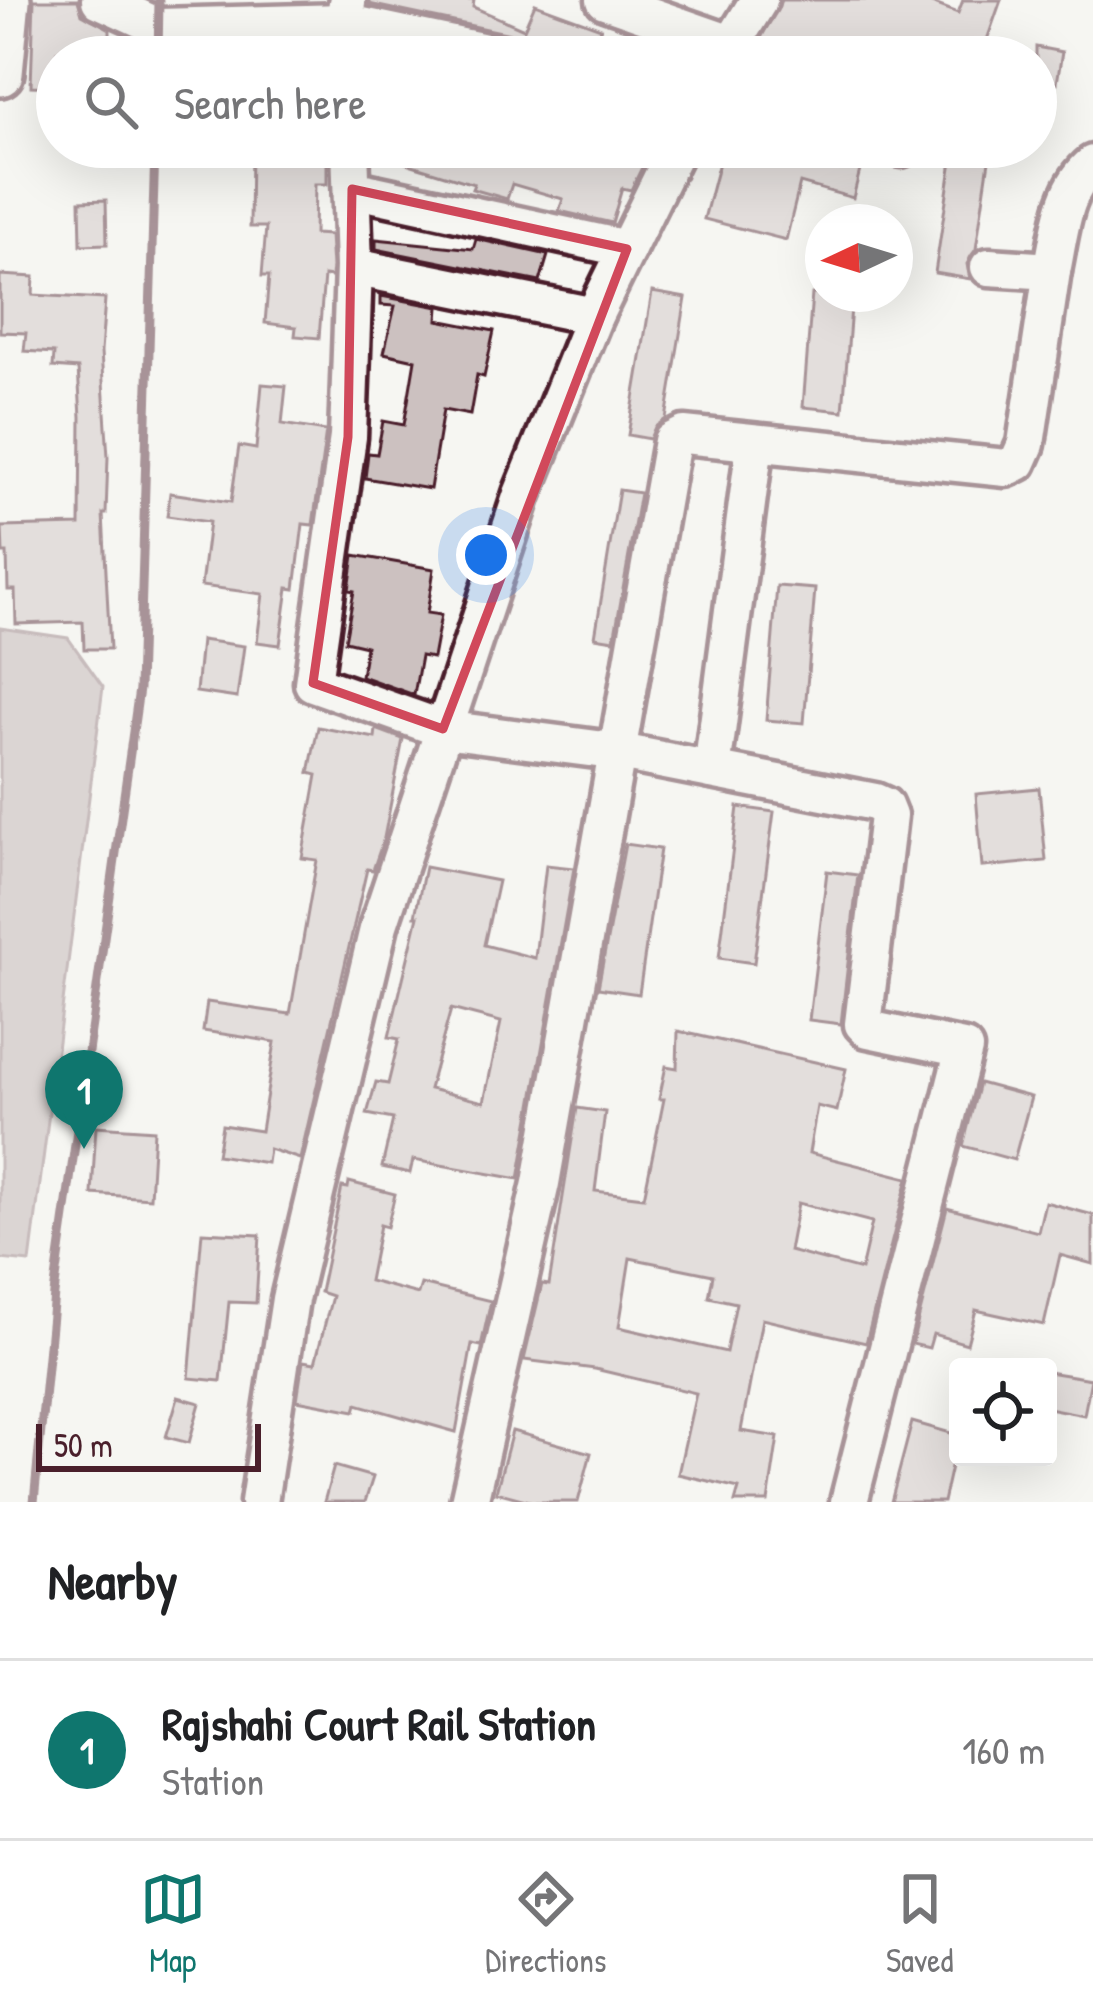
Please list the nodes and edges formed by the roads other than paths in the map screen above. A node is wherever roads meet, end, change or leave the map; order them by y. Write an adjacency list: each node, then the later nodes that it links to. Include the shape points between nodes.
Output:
1 (7, 0): 9 (main road)
2 (100, 0): 5 (street, via 159,27)
3 (604, 0): 7 (street)
4 (759, 0): 8 (street)
5 (346, 26): 6 (street)
6 (399, 36)
7 (692, 36)
8 (737, 36)
9 (0, 71)
10 (1093, 164): 17 (street, via 1067,200)
11 (351, 168): 13 (street)
12 (667, 168): 14 (street)
13 (352, 189): 14 (street); 15 (street)
14 (627, 249): 18 (street)
15 (354, 267): 18 (street); 20 (street, via 348,437 313,683)
16 (989, 267): 17 (street)
17 (1052, 271): 19 (street, via 1026,444 1006,468)
18 (594, 316): 20 (street, via 522,494)
19 (755, 443): 21 (street, via 684,435 672,441); 22 (street)
20 (443, 729): 21 (street); 23 (street, via 380,925 290,1299)
21 (620, 752): 22 (street); 24 (street, via 542,1183)
22 (712, 770): 25 (street, via 884,806 863,1024 964,1049)
23 (259, 1502)
24 (470, 1502)
25 (849, 1502)

